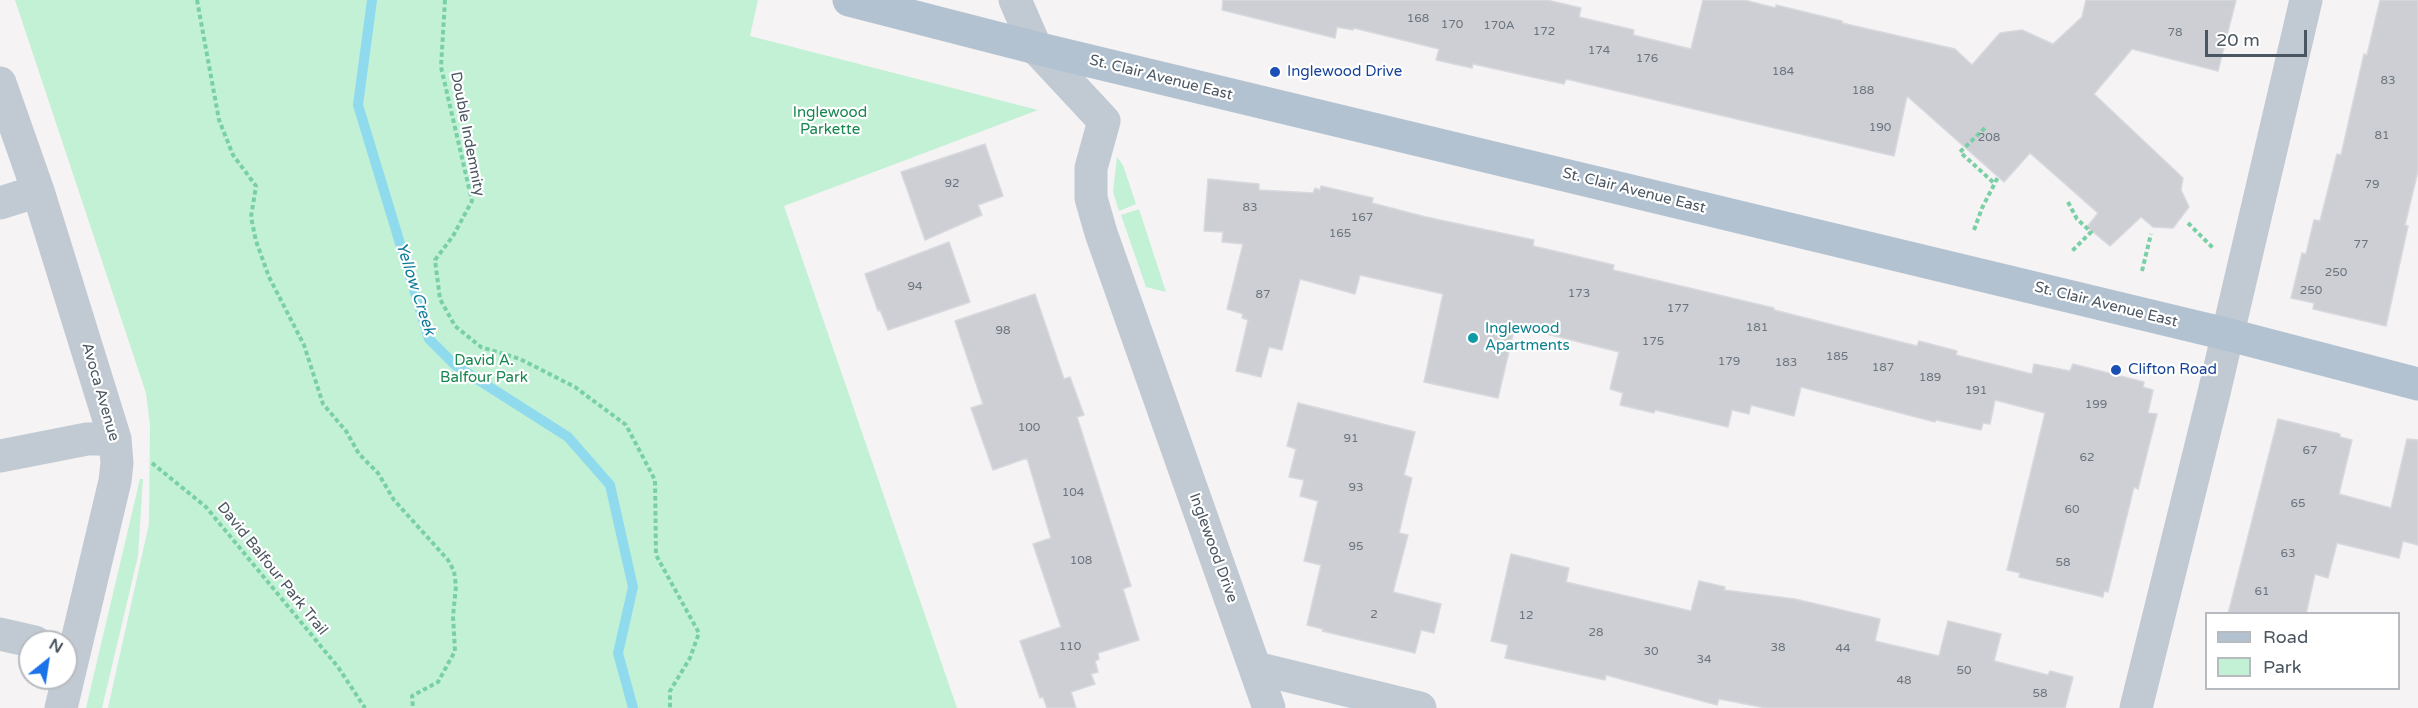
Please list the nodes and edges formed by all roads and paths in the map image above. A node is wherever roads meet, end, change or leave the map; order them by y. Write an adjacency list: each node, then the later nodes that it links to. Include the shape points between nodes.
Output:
1 (197, 0): 31 (path, via 219,120 233,154 256,186 251,218 256,241 269,278 304,345 323,404 359,454 378,473 394,500 454,571 455,651 438,682 412,696)
2 (445, 0): 32 (path, Double Indemnity, via 441,67 472,201 435,260 440,299 455,326 481,347 520,359 575,387 626,425 655,480 656,555 699,633 690,658 670,691)
3 (849, 0): 6 (main road, St. Clair Avenue East)
4 (1015, 0): 6 (street, Inglewood Drive)
5 (2306, 0): 20 (street)
6 (1036, 48): 20 (main road, St. Clair Avenue East); 27 (street, Inglewood Drive, via 1104,121 1091,168 1091,198)
7 (0, 82): 11 (street, Avoca Avenue)
8 (1985, 128): 10 (path, via 1960,152)
9 (1998, 177): 10 (path)
10 (1994, 183): 15 (path)
11 (38, 191): 13 (street); 22 (street, Avoca Avenue)
12 (2068, 202): 17 (path, via 2077,219 2091,232)
13 (0, 203)
14 (2188, 223): 18 (path)
15 (1974, 230)
16 (2151, 234): 19 (path)
17 (2071, 252)
18 (2217, 253)
19 (2142, 272)
20 (2226, 334): 21 (main road, St. Clair Avenue East); 35 (street)
21 (2418, 384)
22 (115, 439): 23 (street, via 87,438); 24 (street, Avoca Avenue, via 115,480); 30 (path, David Balfour Park Trail, via 206,507 338,667)
23 (0, 456)
24 (76, 630)
25 (0, 634): 26 (street)
26 (18, 638)
27 (1256, 668): 33 (street, Inglewood Drive); 34 (street)
28 (64, 690): 29 (street, Avoca Avenue)
29 (61, 708)
30 (365, 708)
31 (413, 708)
32 (670, 708)
33 (1269, 708)
34 (1420, 708)
35 (2136, 708)

